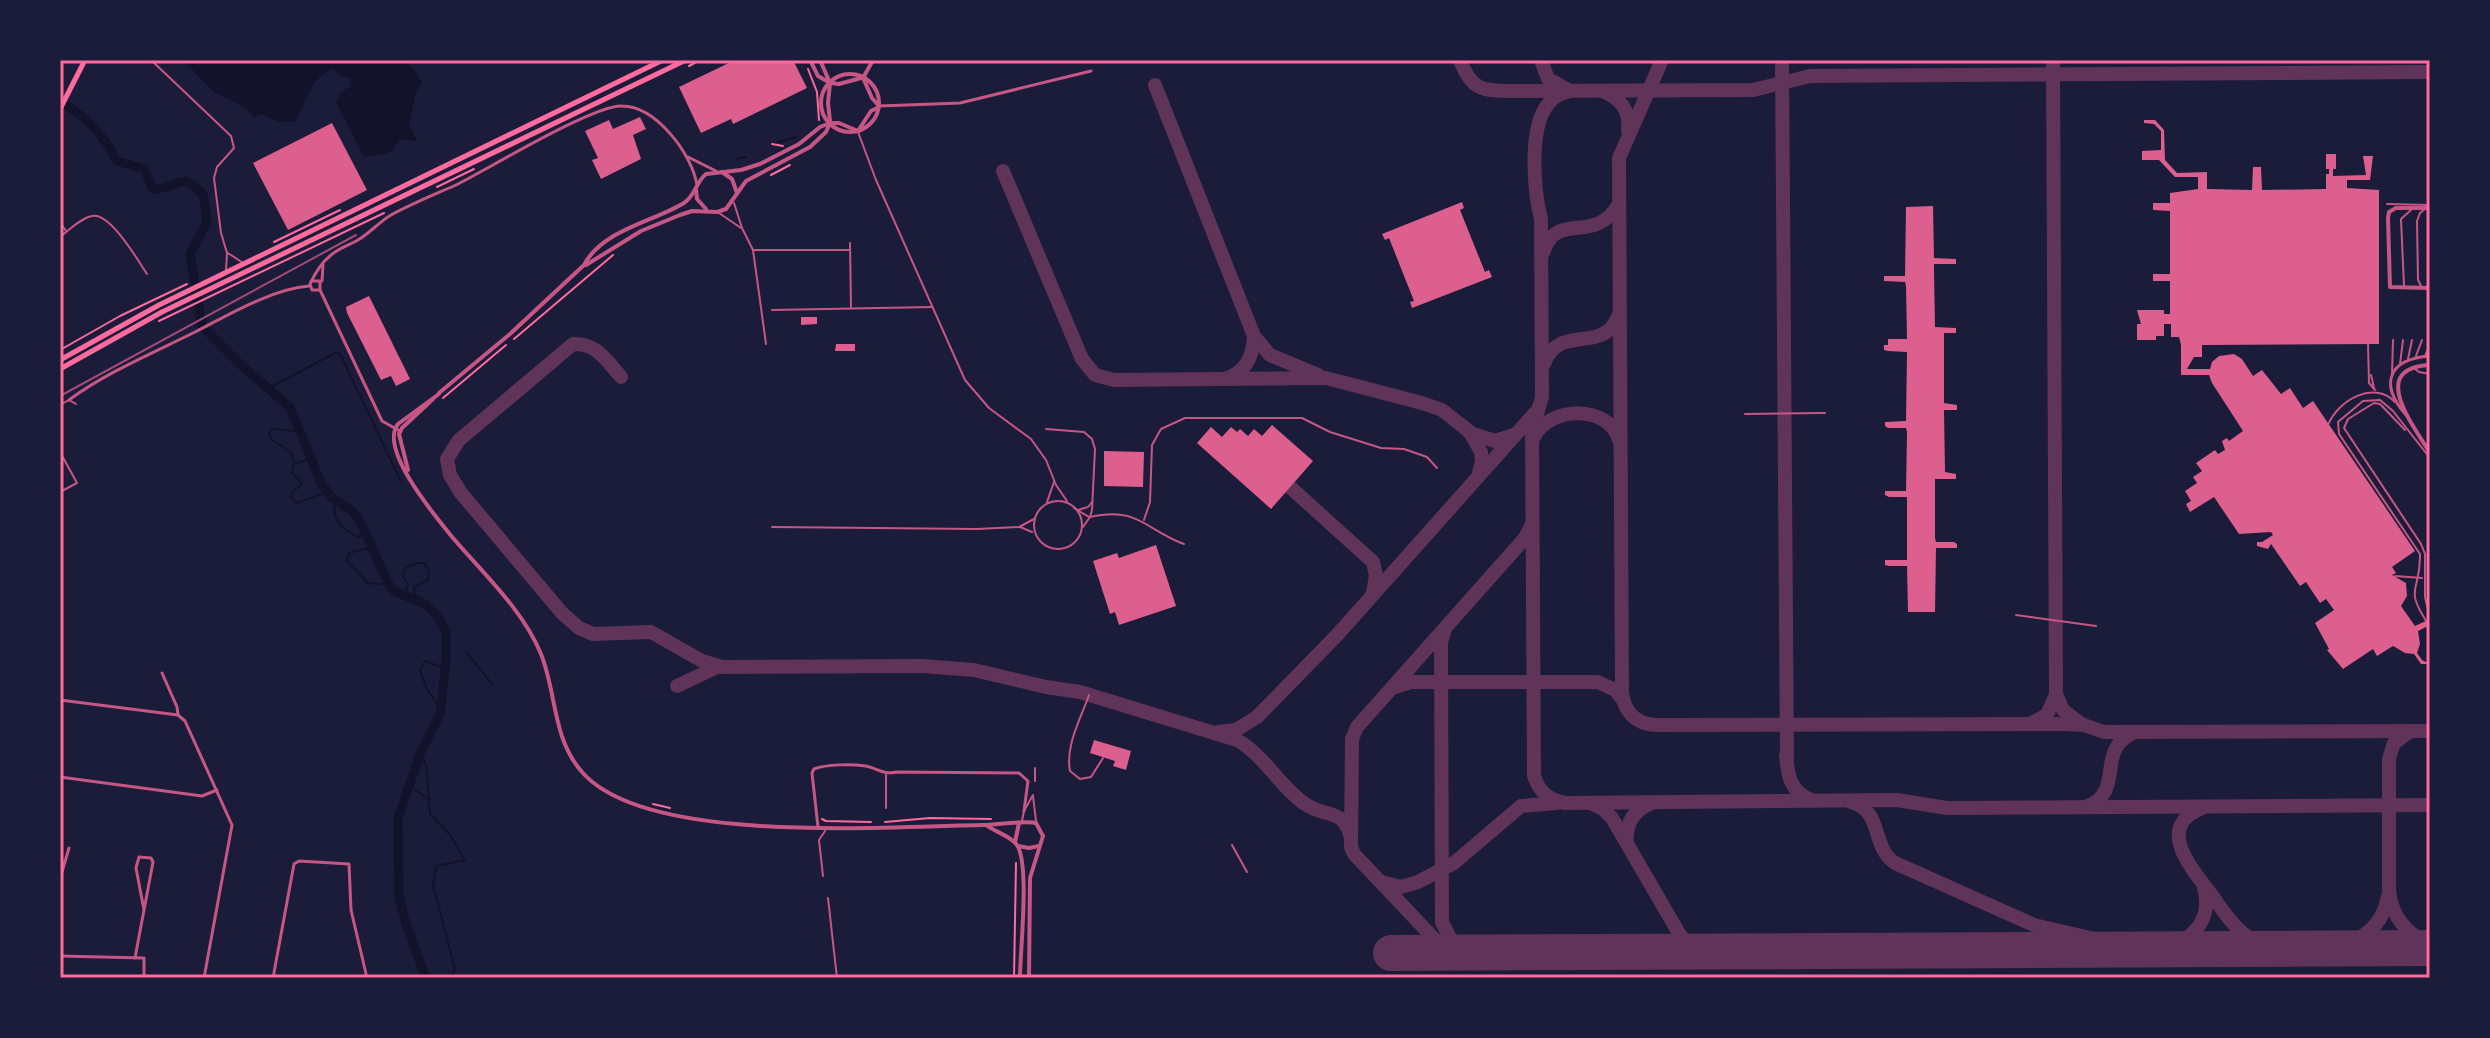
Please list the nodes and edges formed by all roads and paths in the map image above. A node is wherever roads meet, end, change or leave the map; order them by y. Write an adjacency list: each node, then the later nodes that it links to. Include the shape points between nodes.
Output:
1 (85, 60): 14 (main road)
2 (151, 60): 40 (lane, via 231,136 234,148 217,167 214,183)
3 (663, 60): 42 (main road)
4 (686, 60): 48 (main road)
5 (700, 60): 9 (path)
6 (808, 60): 12 (street); 16 (path, via 817,92)
7 (820, 60): 12 (street)
8 (873, 60): 11 (street)
9 (694, 63)
10 (1091, 71): 13 (street, via 960,103)
11 (863, 78): 12 (street); 13 (street)
12 (830, 83): 15 (street, via 822,98 823,116)
13 (879, 106): 17 (street, via 871,123)
14 (60, 109)
15 (830, 123): 17 (street); 22 (street, via 765,162); 25 (street, via 810,147 750,179)
16 (817, 125)
17 (858, 131): 52 (lane)
18 (772, 144): 19 (path)
19 (786, 146)
20 (685, 155): 22 (street); 24 (street); 41 (street, via 645,111 616,106 380,222)
21 (795, 161): 23 (path)
22 (718, 172): 24 (street, via 706,174); 25 (street, via 732,179)
23 (768, 176)
24 (696, 187): 30 (street, via 700,203); 43 (street, via 683,203 614,238)
25 (737, 194): 26 (street)
26 (734, 203): 30 (street); 33 (lane)
27 (2387, 204): 28 (lane)
28 (2429, 207): 29 (street); 50 (lane, via 2417,221 2418,280)
29 (2413, 208): 49 (lane, via 2401,219 2402,282); 49 (street, via 2393,209 2388,218 2389,285)
30 (714, 212): 33 (lane); 43 (street, via 692,211 655,225)
31 (370, 220): 51 (path, via 205,299)
32 (60, 222): 34 (lane)
33 (742, 228): 38 (lane)
34 (67, 232): 35 (lane); 44 (lane, via 86,219 99,216 109,221)
35 (60, 237)
36 (850, 243): 39 (lane)
37 (620, 250): 76 (path)
38 (753, 250): 39 (lane); 59 (lane)
39 (850, 250): 53 (lane)
40 (227, 253): 42 (lane, via 240,263); 45 (lane)
41 (324, 261): 46 (street); 47 (street)
42 (249, 262): 45 (main road)
43 (584, 265): 85 (street, via 439,394 410,412)
44 (147, 274)
45 (222, 275): 48 (main road)
46 (310, 283): 47 (street, via 312,290); 47 (street, via 317,279); 75 (street, via 210,323)
47 (321, 287): 85 (street, via 382,421)
48 (203, 288): 51 (main road)
49 (2409, 288): 50 (street)
50 (2428, 288)
51 (188, 295): 62 (path, via 120,316); 66 (main road, via 124,323); 71 (main road)
52 (933, 307): 53 (lane); 90 (lane, via 965,380 989,408 1031,439)
53 (851, 308): 54 (lane)
54 (772, 310)
55 (2393, 340): 73 (lane)
56 (2403, 340): 68 (lane)
57 (2412, 340): 67 (lane)
58 (2422, 340): 64 (lane)
59 (766, 344)
60 (2368, 344): 74 (lane, via 2369,383)
61 (2430, 345): 65 (lane)
62 (60, 350)
63 (2430, 356): 65 (street)
64 (2416, 357): 65 (street); 67 (street)
65 (2424, 357)
66 (60, 360)
67 (2408, 360): 68 (street)
68 (2400, 365): 73 (street)
69 (2430, 365): 70 (street)
70 (2413, 367): 72 (lane); 82 (street, via 2397,392)
71 (60, 369)
72 (2430, 374)
73 (2392, 375): 77 (street)
74 (2374, 390): 77 (lane); 83 (lane, via 2348,402)
75 (69, 400): 78 (lane); 79 (lane)
76 (440, 400)
77 (2395, 402): 82 (street)
78 (76, 404)
79 (60, 405)
80 (1825, 413): 81 (lane)
81 (1745, 414)
82 (2408, 418): 88 (street)
83 (2328, 425)
84 (1046, 429): 93 (lane, via 1084,432 1092,439)
85 (397, 430): 130 (street, via 393,442 431,510 527,628 544,662 561,737 585,776 615,796 685,817 742,826)
86 (2411, 437): 88 (lane); 106 (lane, via 2374,403 2344,425 2421,544); 110 (lane, via 2387,404 2375,398 2360,402 2338,422 2339,434 2420,554 2414,601)
87 (60, 452): 91 (lane, via 77,483)
88 (2430, 456)
89 (1437, 468): 99 (lane, via 1427,457 1381,448 1302,418 1180,419 1161,429 1152,445 1150,502)
90 (1054, 480): 92 (lane); 94 (lane)
91 (60, 492)
92 (1067, 501): 94 (lane); 95 (lane)
93 (1092, 501): 96 (lane); 97 (lane)
94 (1046, 503): 98 (lane)
95 (1073, 507): 96 (lane); 102 (lane)
96 (1078, 510): 97 (lane)
97 (1090, 517): 99 (lane, via 1113,513); 102 (lane)
98 (1034, 519): 101 (lane); 103 (lane)
99 (1144, 520): 104 (lane)
100 (772, 527): 101 (lane)
101 (1019, 527): 103 (lane)
102 (1082, 528): 103 (lane, via 1073,545 1061,551 1049,550)
103 (1033, 533)
104 (1184, 544)
105 (2395, 576): 106 (lane)
106 (2424, 578): 108 (lane)
107 (2016, 615): 109 (lane)
108 (2430, 618)
109 (2096, 626)
110 (2430, 627)
111 (162, 673): 114 (street)
112 (1089, 695): 115 (lane, via 1069,756 1070,771 1080,779 1091,777)
113 (60, 700): 114 (street)
114 (178, 715): 120 (street)
115 (1103, 758)
116 (1035, 768): 119 (lane)
117 (886, 775): 122 (lane); 124 (street, via 1021,774 1028,783); 125 (street, via 862,766 820,767 812,773)
118 (60, 777): 120 (street, via 202,796)
119 (1035, 781)
120 (217, 790): 146 (street, via 232,825)
121 (648, 802): 123 (path)
122 (886, 808)
123 (675, 809)
124 (1024, 811): 127 (lane); 128 (lane, via 1033,795)
125 (816, 816): 126 (path, via 826,821); 130 (street)
126 (996, 819)
127 (1021, 823): 128 (street); 129 (street); 133 (street)
128 (1036, 823): 135 (street, via 1043,833)
129 (986, 825): 131 (street); 133 (street)
130 (815, 827): 131 (street); 132 (lane)
131 (827, 827): 132 (lane)
132 (819, 840): 139 (lane)
133 (1017, 844): 135 (street); 151 (street, via 1023,876)
134 (1232, 845): 138 (lane)
135 (1039, 846): 152 (street, via 1030,878)
136 (69, 848): 140 (street)
137 (1016, 862): 150 (path)
138 (1247, 872)
139 (823, 876)
140 (60, 879)
141 (828, 898): 149 (lane)
142 (144, 910): 142 (street, via 153,862 139,857 136,867); 144 (street)
143 (60, 956): 144 (street)
144 (135, 958): 145 (street, via 145,959)
145 (144, 978)
146 (204, 978)
147 (273, 978): 148 (street, via 294,864 299,861 349,864 351,910)
148 (367, 978)
149 (837, 978)
150 (1014, 978)
151 (1020, 978)
152 (1029, 978)

